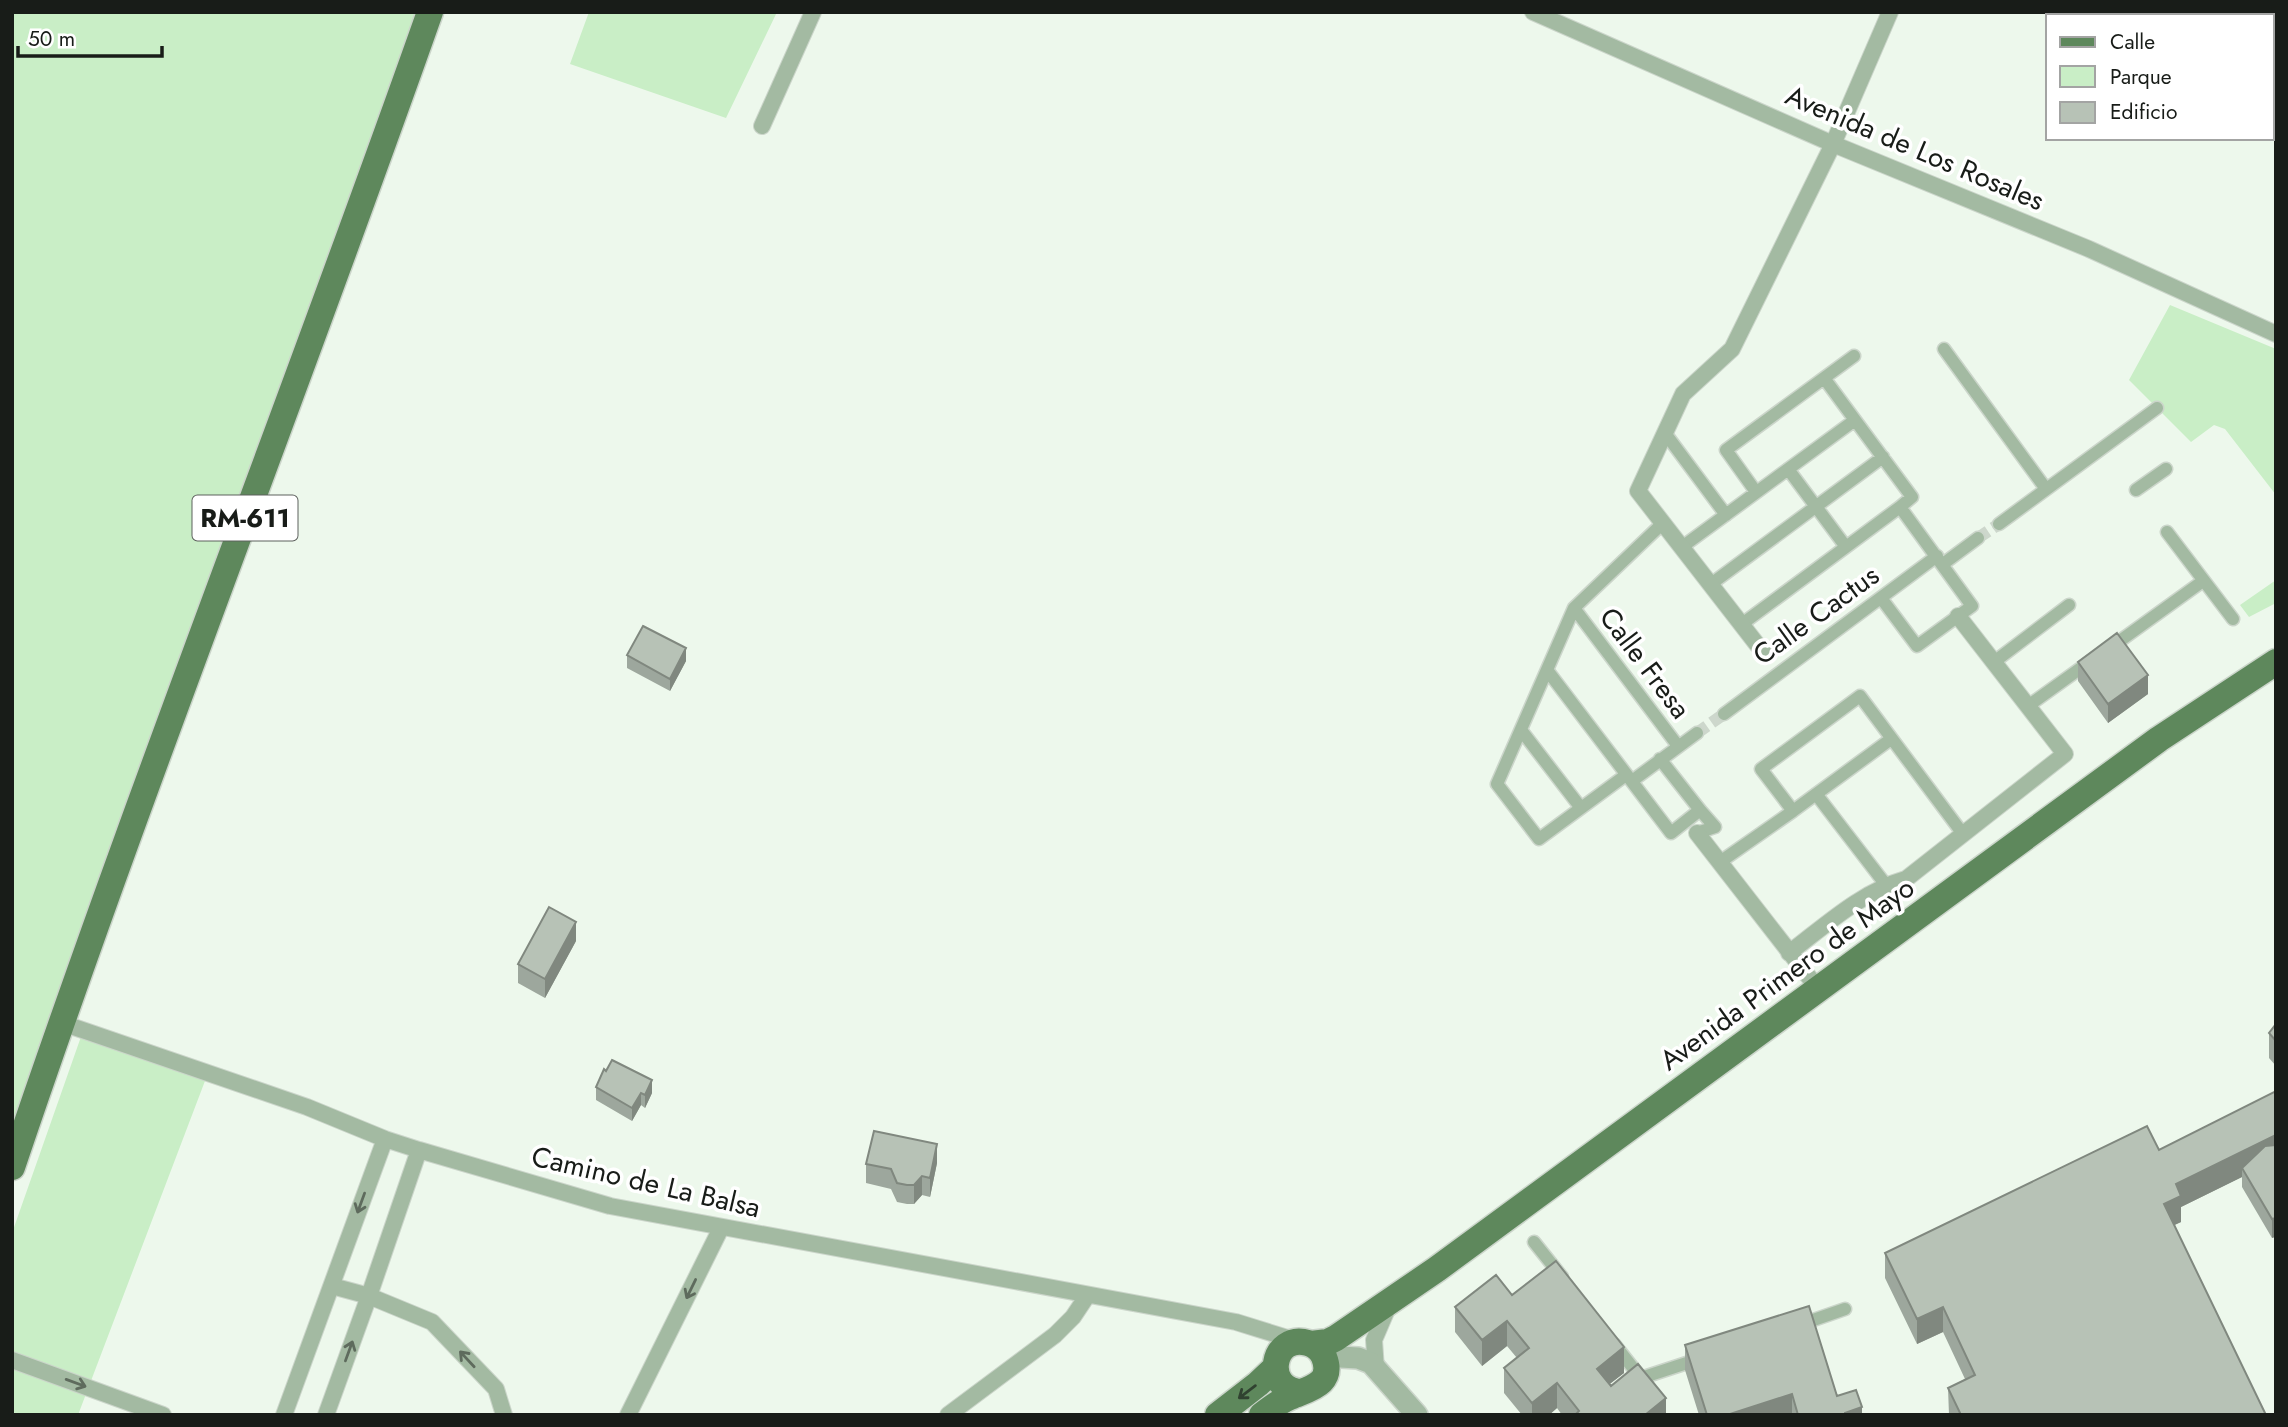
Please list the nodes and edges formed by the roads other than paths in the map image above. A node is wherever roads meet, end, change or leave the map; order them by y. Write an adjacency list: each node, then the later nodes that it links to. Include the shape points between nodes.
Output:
1 (430, 12): 60 (main road, RM-611)
2 (813, 12): 5 (street)
3 (1890, 12): 6 (street)
4 (1539, 14): 6 (street, Avenida de Los Rosales)
5 (762, 126)
6 (1833, 144): 7 (street, Avenida de Los Rosales, via 2078,245); 13 (street, via 1732,349 1683,394)
7 (2276, 334)
8 (1944, 349): 17 (street)
9 (1854, 356): 10 (street)
10 (1824, 378): 12 (street); 19 (street, via 1726,450)
11 (2157, 408): 17 (street)
12 (1855, 420): 14 (street); 15 (street)
13 (1665, 433): 22 (street); 23 (street, via 1638,491)
14 (1883, 457): 20 (street); 21 (street, via 1913,497)
15 (1788, 469): 19 (street); 20 (street)
16 (2166, 469): 18 (street)
17 (2046, 489): 24 (street)
18 (2136, 489)
19 (1756, 492): 22 (street)
20 (1816, 507): 28 (street); 31 (street)
21 (1900, 507): 28 (street); 29 (street)
22 (1726, 515): 27 (street)
23 (1663, 523): 27 (street); 34 (street)
24 (1999, 524)
25 (2167, 532): 30 (street)
26 (1978, 538): 29 (street, Calle Cactus)
27 (1682, 547): 31 (street)
28 (1846, 547): 37 (street)
29 (1940, 560): 32 (street, Calle Cactus); 35 (street, via 1972,606)
30 (2203, 581): 36 (street); 42 (street)
31 (1711, 584): 37 (street)
32 (1881, 598): 35 (street, via 1917,646); 43 (street, Calle Cactus)
33 (2069, 606): 39 (street)
34 (1574, 608): 41 (street); 47 (street, Calle Fresa)
35 (1958, 616): 39 (street)
36 (2232, 619)
37 (1742, 624): 38 (street)
38 (1766, 656)
39 (1994, 662): 42 (street)
40 (2276, 662): 59 (main road, Avenida Primero de Mayo, via 2159,739)
41 (1546, 670): 44 (street); 49 (street)
42 (2028, 706): 55 (street, via 2065,754)
43 (1724, 714)
44 (1521, 730): 51 (street); 51 (street, via 1497,783 1539,839)
45 (1698, 733): 47 (street)
46 (1891, 739): 50 (street); 53 (street, via 1860,696 1761,769); 55 (street)
47 (1678, 746): 48 (street)
48 (1660, 759): 49 (street); 52 (street)
49 (1629, 778): 51 (street); 52 (street, via 1671,833)
50 (1816, 794): 53 (street); 57 (street)
51 (1581, 808)
52 (1700, 810): 54 (street, via 1715,827)
53 (1793, 811): 56 (street)
54 (1697, 833): 56 (street)
55 (1963, 834): 57 (street, via 1906,879)
56 (1720, 862): 58 (street)
57 (1886, 885): 58 (street, via 1867,894)
58 (1789, 953): 59 (street)
59 (1819, 990): 71 (main road, Avenida Primero de Mayo)
60 (62, 1023): 61 (main road, RM-611); 62 (street, Camino de La Balsa, via 307,1107)
61 (21, 1110): 64 (main road, RM-611)
62 (385, 1139): 63 (street, Camino de La Balsa); 68 (street, one-way to 68)
63 (419, 1150): 65 (street, Camino de La Balsa, via 598,1203); 69 (street)
64 (12, 1167)
65 (721, 1228): 70 (street, Camino de La Balsa); 85 (street, one-way to 85)
66 (1534, 1241): 67 (street)
67 (1567, 1283)
68 (332, 1286): 69 (street); 82 (street)
69 (369, 1296): 83 (street, one-way to 69); 84 (street, one-way to 69, via 496,1390 432,1322)
70 (1087, 1296): 73 (street, Camino de La Balsa); 86 (street, via 1055,1335)
71 (1395, 1296): 77 (main road, Avenida Primero de Mayo); 80 (street)
72 (1845, 1309): 74 (street)
73 (1236, 1322): 77 (street, Camino de La Balsa); 79 (street, Camino de La Balsa, via 1259,1339)
74 (1781, 1331)
75 (1608, 1336): 76 (street, via 1641,1378)
76 (1705, 1356)
77 (1318, 1358): 79 (main road, via 1287,1345); 79 (main road, via 1289,1389 1279,1380); 80 (street, via 1342,1365); 88 (main road, via 1283,1400)
78 (12, 1360): 81 (street, one-way to 81)
79 (1276, 1363): 87 (main road, one-way to 87, via 1258,1384)
80 (1367, 1364): 89 (street)
81 (163, 1415)
82 (284, 1415)
83 (326, 1415)
84 (504, 1415)
85 (628, 1415)
86 (948, 1415)
87 (1217, 1415)
88 (1262, 1415)
89 (1417, 1415)

